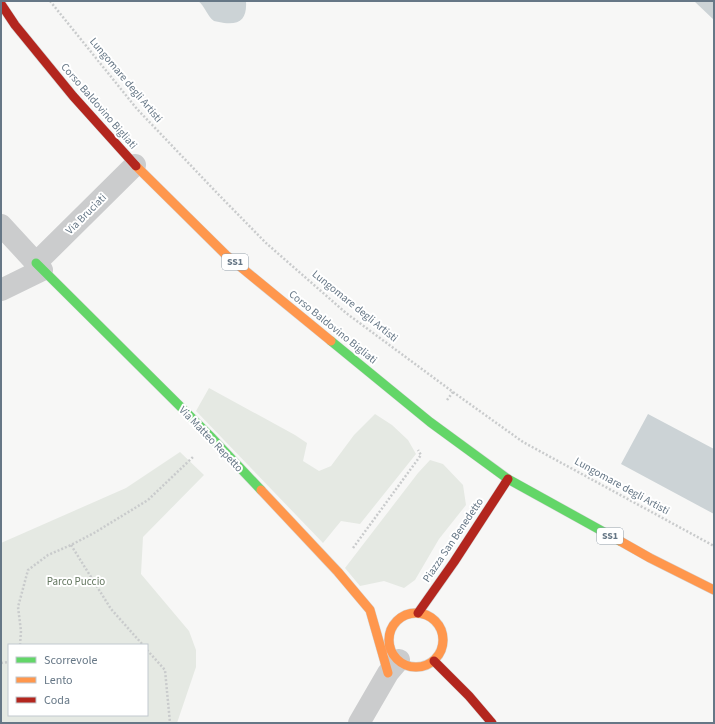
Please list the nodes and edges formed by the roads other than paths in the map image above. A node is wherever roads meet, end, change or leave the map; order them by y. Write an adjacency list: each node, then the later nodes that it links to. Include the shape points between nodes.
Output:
1 (1, 4): 2 (street, Corso Baldovino Bigliati / SS1, via 73,96)
2 (135, 164): 4 (street, Via Bruciati); 6 (street, Corso Baldovino Bigliati / SS1, via 226,254 430,422)
3 (1, 226): 4 (street, Via Matteo Repetto)
4 (39, 266): 5 (street, Via Bruciati); 10 (street, Via Matteo Repetto, via 212,438 338,572 370,610)
5 (1, 290)
6 (508, 478): 7 (street, Corso Baldovino Bigliati / SS1, via 650,558); 8 (street, Piazza San Benedetto)
7 (714, 590)
8 (418, 614): 9 (street, via 433,619 442,632 442,647); 10 (street, via 400,619 392,630 390,643 394,655)
9 (434, 661): 10 (street, via 416,667 404,664); 12 (street)
10 (393, 667): 11 (street)
11 (359, 723)
12 (492, 723)

